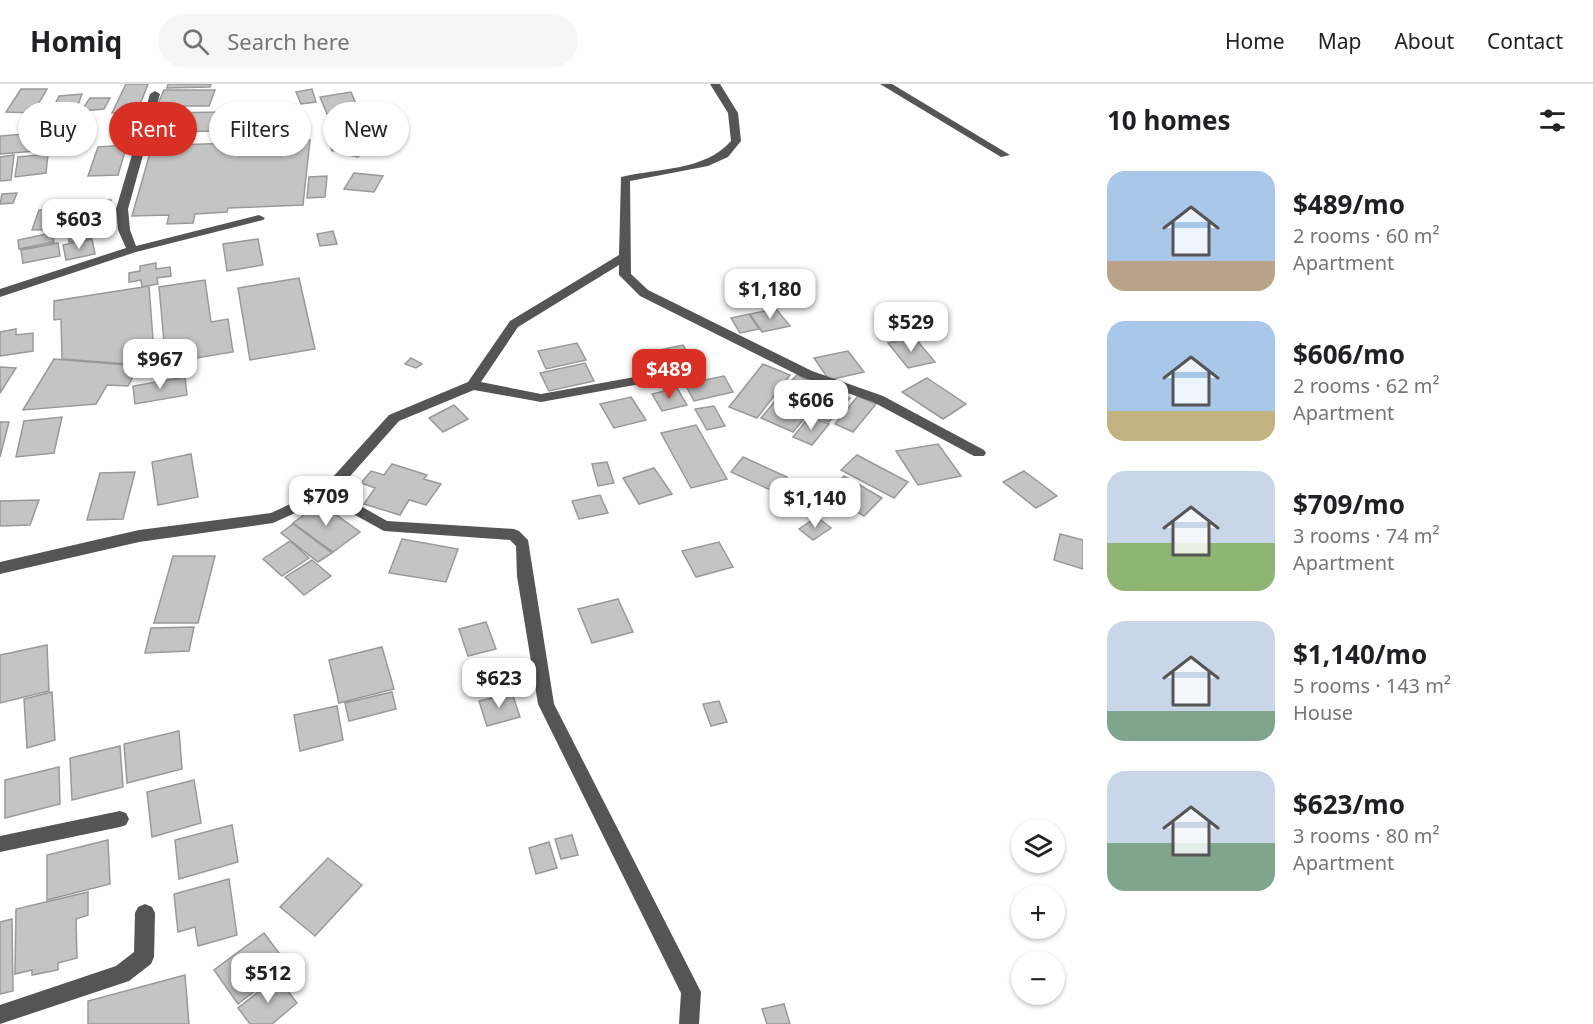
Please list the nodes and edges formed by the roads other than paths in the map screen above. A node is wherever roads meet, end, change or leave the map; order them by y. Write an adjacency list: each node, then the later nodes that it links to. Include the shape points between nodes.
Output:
1 (715, 84): 7 (street, via 733,113 736,141 724,155 704,164 625,178)
2 (885, 84): 4 (street)
3 (154, 94): 6 (street, via 122,209 124,230)
4 (1005, 155)
5 (259, 218): 6 (street)
6 (132, 250): 8 (street)
7 (625, 256): 10 (street, via 514,324); 11 (street, via 625,275 644,293 807,374 878,399)
8 (0, 293)
9 (679, 373): 10 (street, via 541,398)
10 (473, 385): 12 (street, via 394,418)
11 (979, 453)
12 (327, 493): 13 (street, via 273,518 139,536); 18 (street, via 384,526 514,535 523,544 546,704 690,992)
13 (0, 568)
14 (120, 819): 15 (street)
15 (0, 844)
16 (145, 913): 17 (street, via 144,957 122,974)
17 (0, 1015)
18 (689, 1024)

